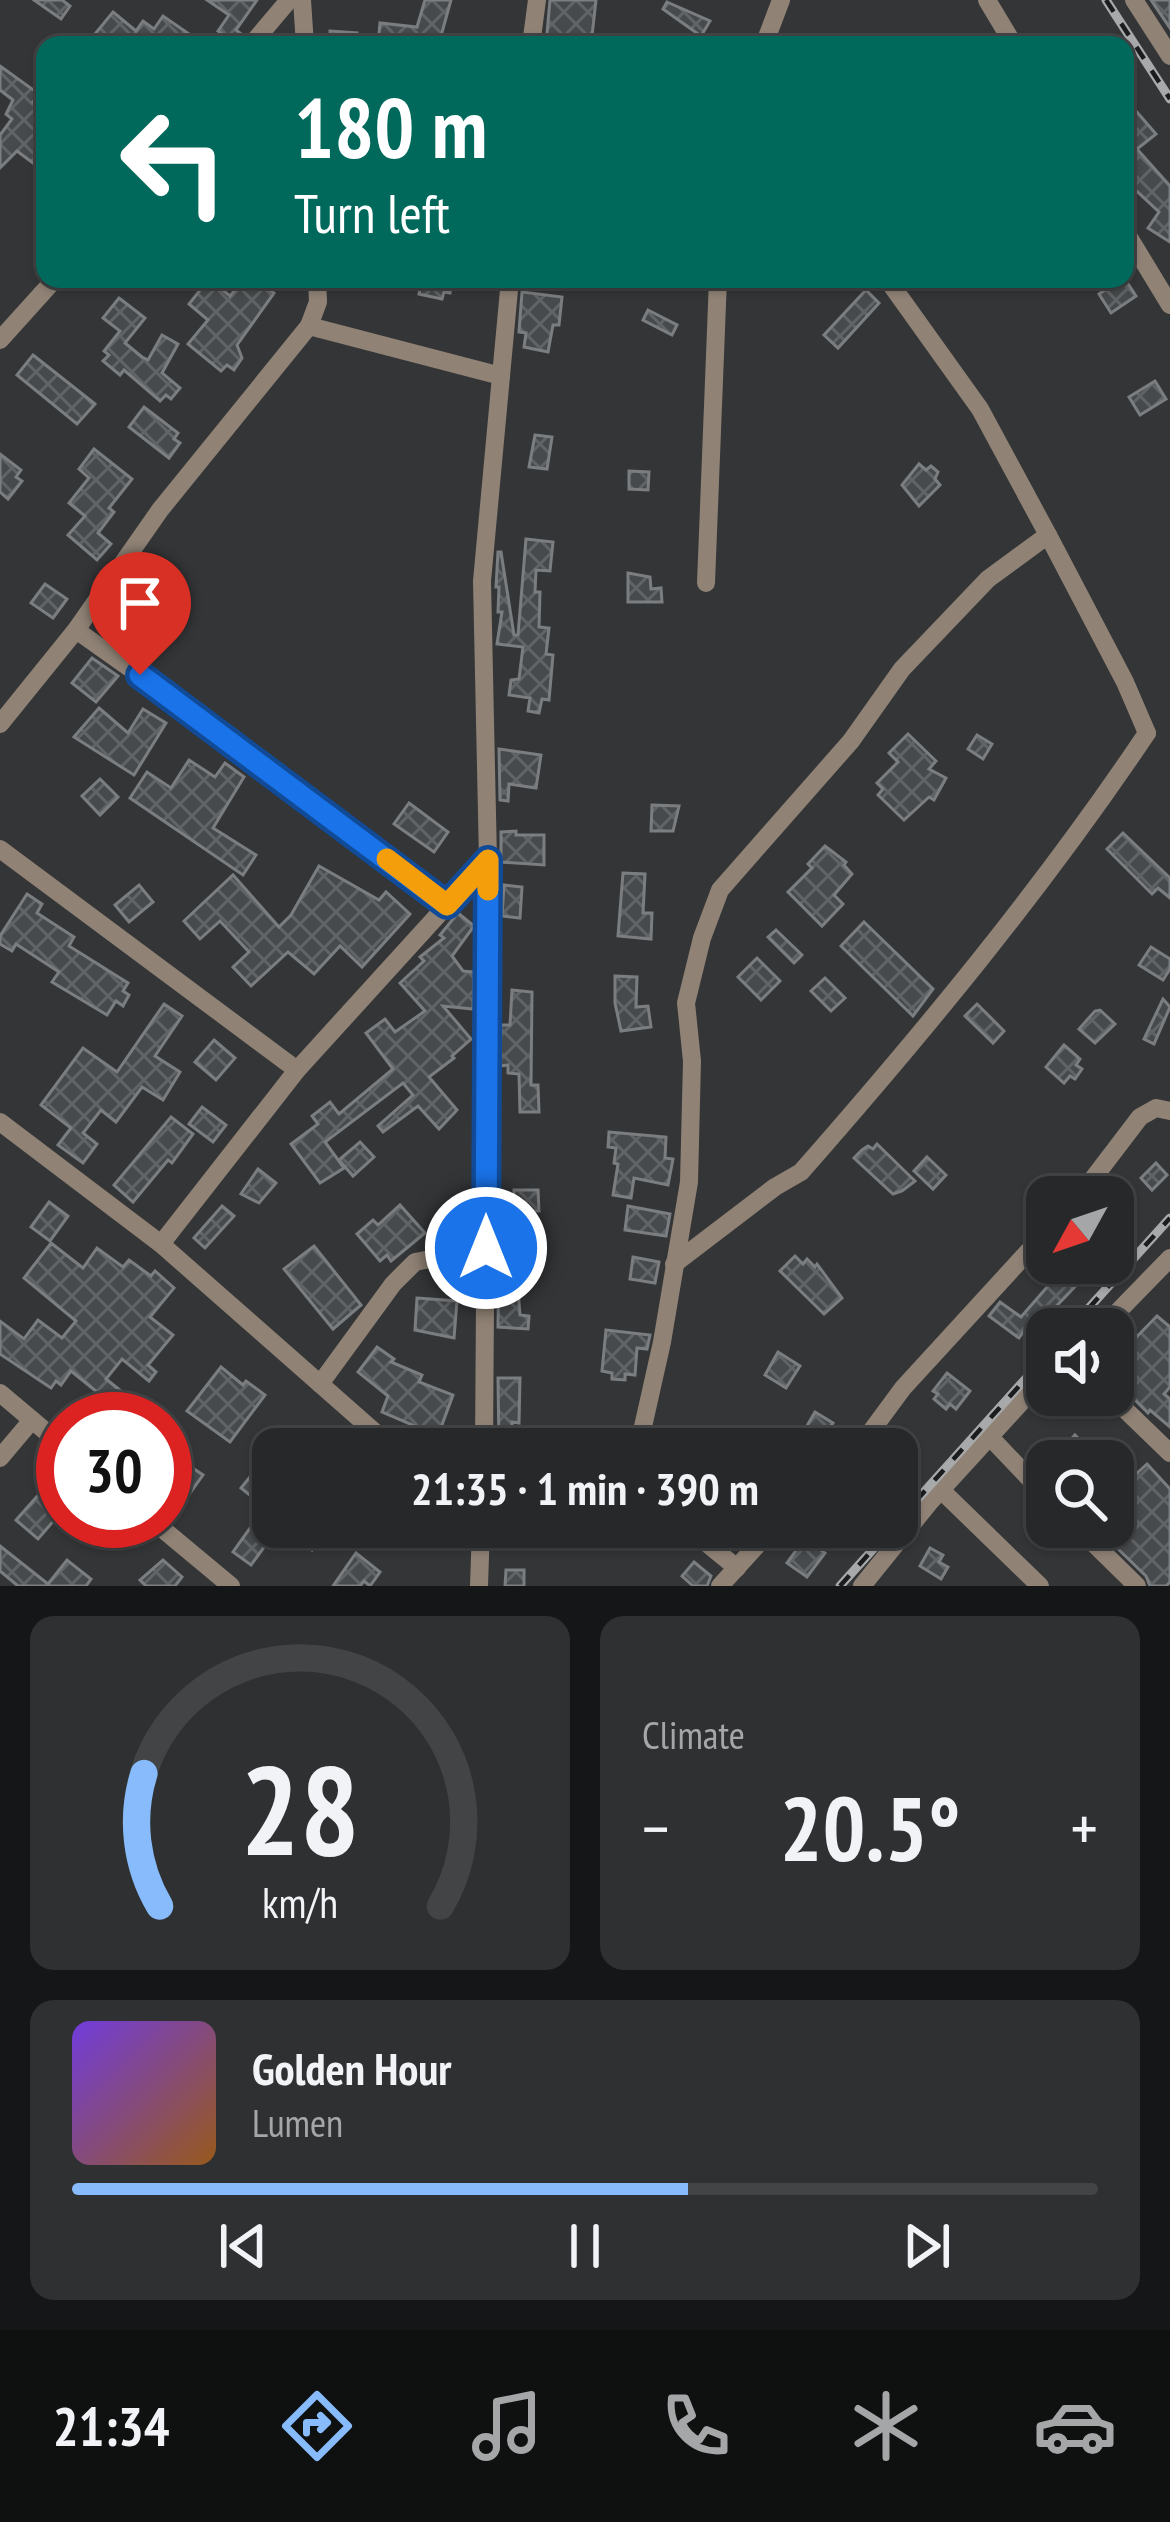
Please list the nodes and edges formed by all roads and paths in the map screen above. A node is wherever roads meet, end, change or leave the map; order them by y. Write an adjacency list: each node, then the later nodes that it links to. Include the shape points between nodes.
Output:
1 (289, 0): 7 (street)
2 (302, 0): 8 (street)
3 (536, 0): 9 (street)
4 (781, 0): 10 (street)
5 (986, 0): 11 (street)
6 (1134, 0): 12 (street)
7 (259, 36)
8 (304, 36)
9 (532, 36)
10 (767, 36)
11 (1008, 36)
12 (1170, 56)
13 (1134, 245): 19 (street)
14 (47, 288): 21 (street)
15 (317, 288): 20 (street)
16 (509, 288): 22 (street)
17 (718, 288): 24 (street)
18 (893, 288): 23 (street, via 980,409)
19 (1170, 305)
20 (309, 326): 22 (street); 25 (street, via 160,510)
21 (0, 340)
22 (501, 376): 30 (street, via 482,581)
23 (1048, 535): 27 (street); 40 (street, via 988,579 902,669 851,741 720,890 686,1003 689,1183)
24 (706, 583)
25 (76, 630): 26 (street); 31 (street)
26 (0, 724)
27 (1147, 733): 28 (street); 40 (street, via 1022,908 814,1158)
28 (1170, 733)
29 (0, 849): 32 (street)
30 (488, 860): 31 (street); 37 (street)
31 (447, 905): 32 (street)
32 (297, 1070): 36 (street)
33 (1170, 1111): 35 (street, via 1156,1108 1140,1118)
34 (0, 1122): 36 (street)
35 (1095, 1176)
36 (161, 1244): 42 (street)
37 (486, 1248): 42 (street, via 415,1262); 49 (street)
38 (1026, 1254): 51 (street)
39 (1170, 1258): 41 (street)
40 (674, 1264): 50 (street)
41 (1121, 1308)
42 (320, 1384): 48 (street)
43 (0, 1393): 46 (street)
44 (1026, 1396): 52 (street)
45 (1132, 1416): 53 (street)
46 (32, 1420): 47 (street); 54 (street)
47 (36, 1423)
48 (370, 1428)
49 (484, 1428)
50 (642, 1428)
51 (873, 1428)
52 (989, 1436): 55 (street); 56 (street)
53 (1170, 1453)
54 (0, 1457)
55 (1026, 1475)
56 (941, 1490): 66 (street); 67 (street)
57 (185, 1548): 63 (street)
58 (480, 1548): 64 (street)
59 (712, 1548): 62 (street)
60 (755, 1548): 62 (street)
61 (1098, 1548): 68 (street)
62 (736, 1568): 65 (street)
63 (231, 1586)
64 (478, 1586)
65 (720, 1586)
66 (862, 1586)
67 (1040, 1586)
68 (1137, 1586)

